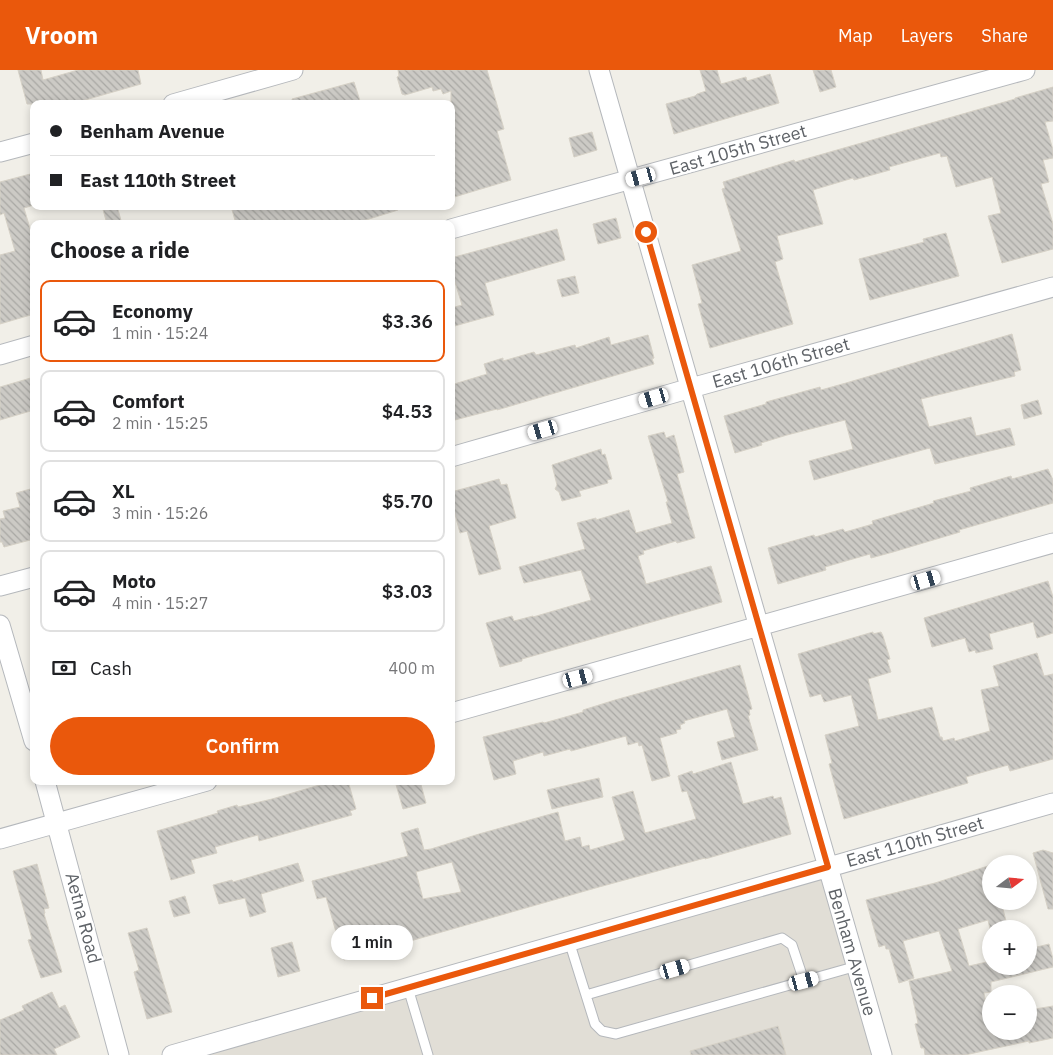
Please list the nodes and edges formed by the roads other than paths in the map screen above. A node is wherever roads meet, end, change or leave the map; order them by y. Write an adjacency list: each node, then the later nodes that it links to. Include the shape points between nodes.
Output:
1 (293, 70): 4 (street)
2 (599, 70): 7 (street, Benham Avenue)
3 (1026, 70): 7 (street, East 105th Street)
4 (187, 100)
5 (30, 144): 6 (street)
6 (0, 152)
7 (631, 180): 8 (street, East 105th Street); 12 (street, Benham Avenue)
8 (455, 228)
9 (1053, 287): 12 (street, East 106th Street)
10 (30, 346): 11 (street)
11 (0, 355)
12 (690, 388): 13 (street, East 106th Street); 18 (street, Benham Avenue)
13 (455, 455)
14 (1053, 543): 18 (street)
15 (30, 577): 16 (street)
16 (0, 586)
17 (0, 625): 20 (street)
18 (759, 628): 19 (street); 26 (street, Benham Avenue)
19 (455, 712)
20 (30, 727)
21 (47, 785): 24 (street, Aetna Road)
22 (193, 785): 24 (street)
23 (1053, 803): 26 (street, East 110th Street)
24 (58, 823): 25 (street); 32 (street, Aetna Road)
25 (0, 840)
26 (828, 867): 27 (street, East 110th Street); 28 (street, Benham Avenue)
27 (569, 941): 30 (street, East 110th Street); 31 (lane)
28 (857, 966): 29 (lane); 35 (street, Benham Avenue)
29 (804, 981): 31 (lane, via 616,1034 595,1024); 31 (lane, via 792,945 782,938)
30 (408, 988): 33 (street, East 110th Street); 34 (lane)
31 (586, 994)
32 (119, 1055)
33 (172, 1055)
34 (428, 1055)
35 (882, 1055)

